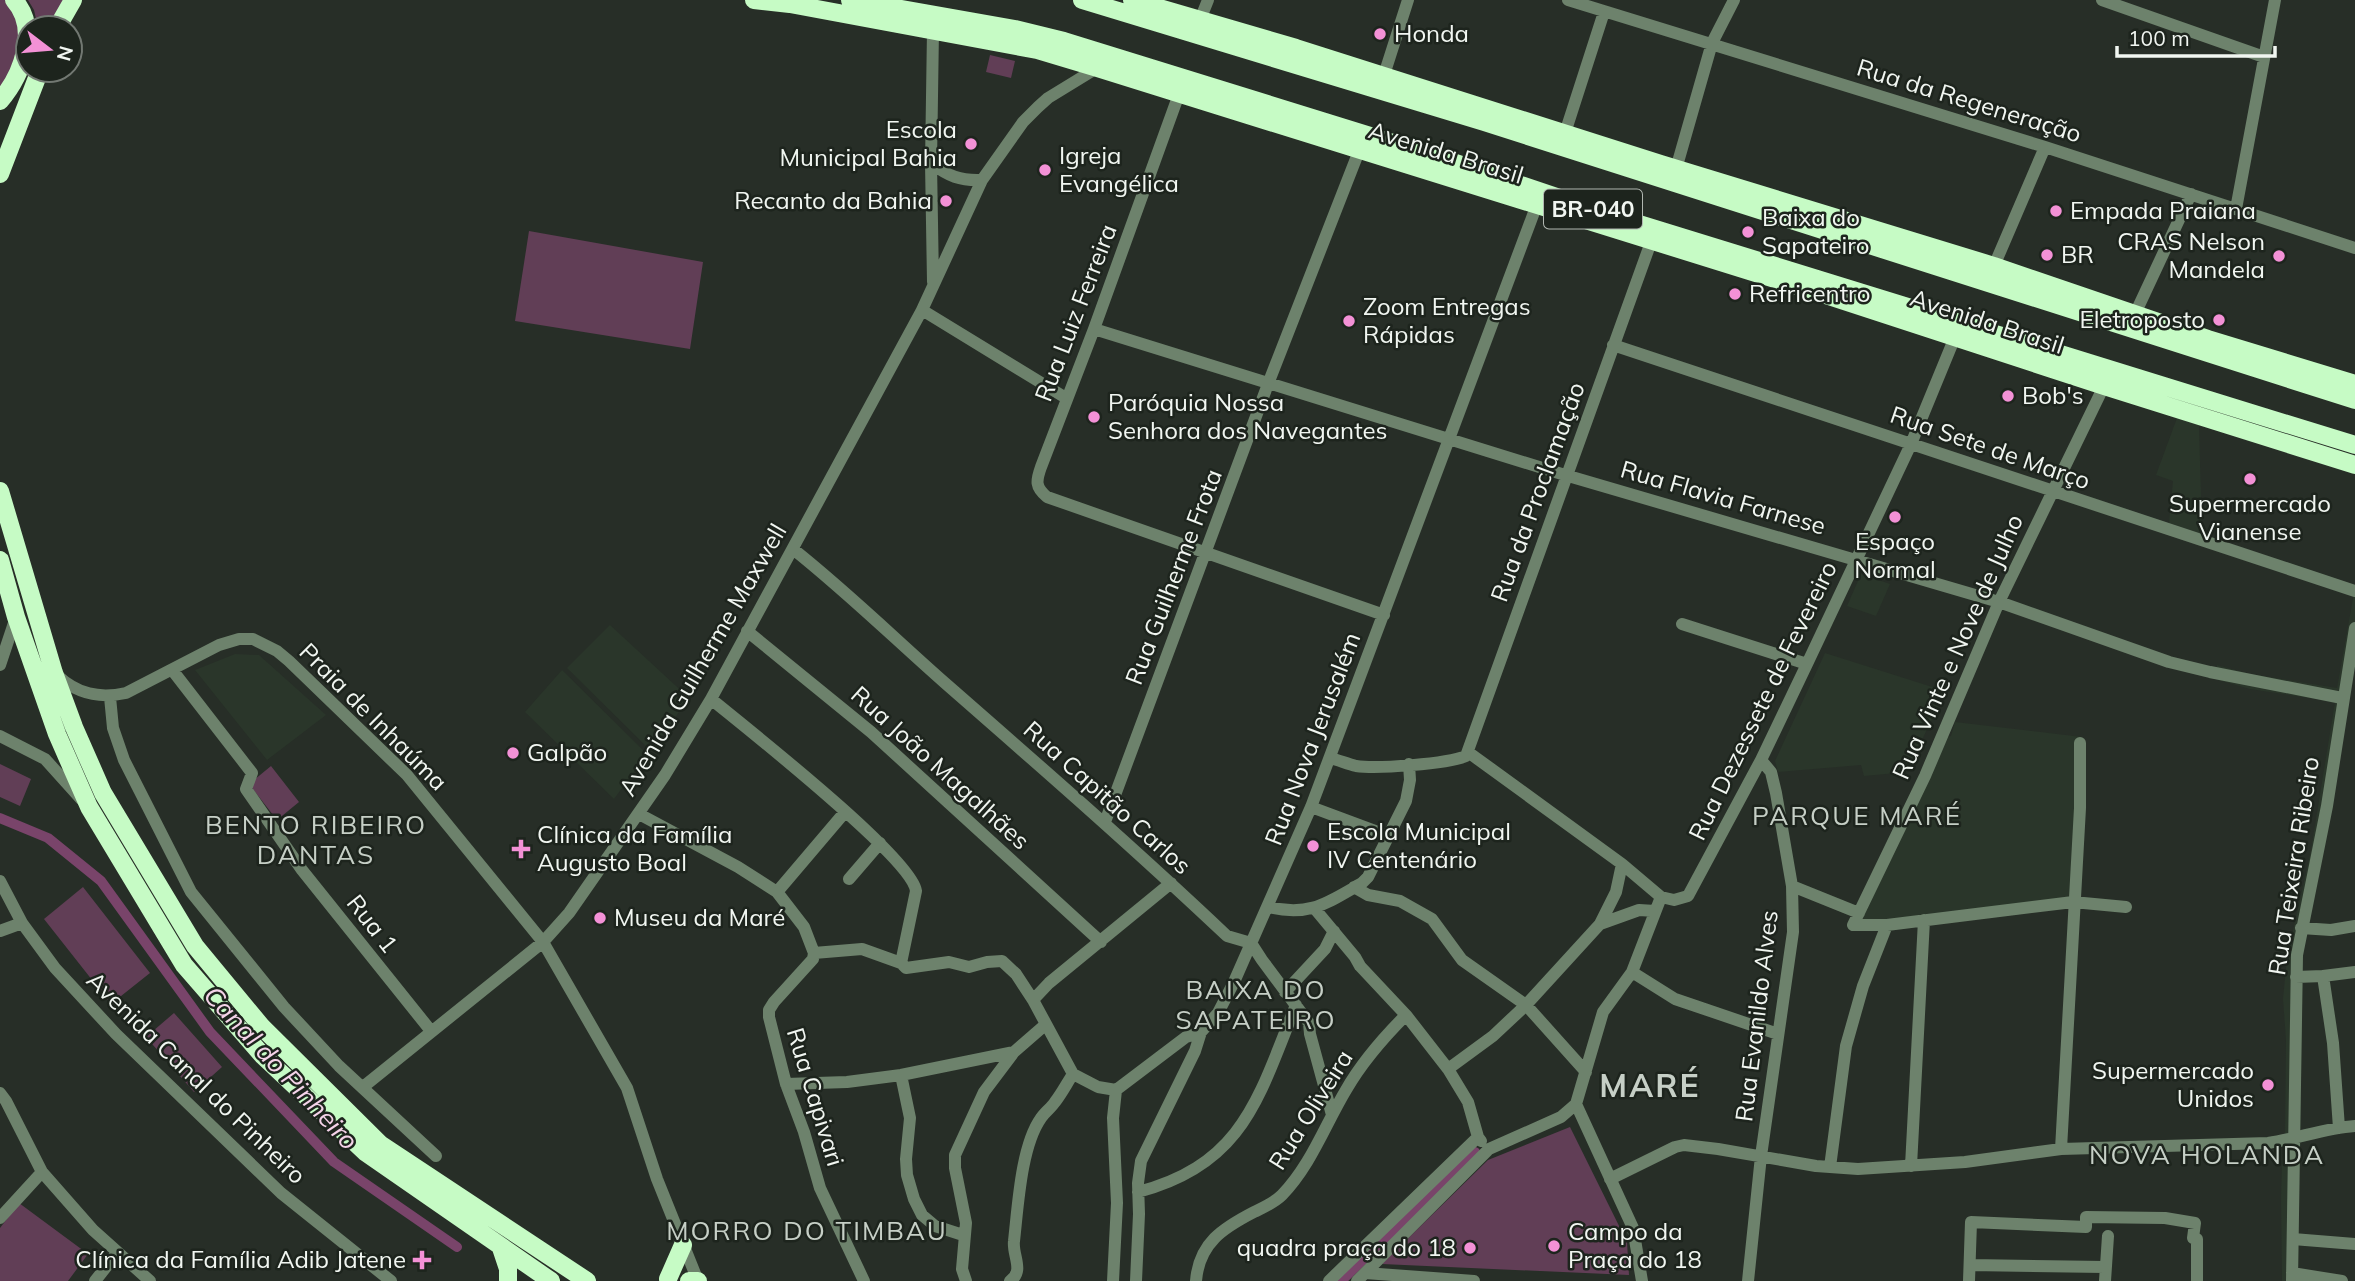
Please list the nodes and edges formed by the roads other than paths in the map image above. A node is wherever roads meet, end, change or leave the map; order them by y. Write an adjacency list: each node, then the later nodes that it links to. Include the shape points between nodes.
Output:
1 (14, 0): 23 (highway, via 27,26 27,44)
2 (754, 0): 14 (highway, Avenida Brasil)
3 (850, 0): 22 (highway, Avenida Brasil / BR-040, via 1052,38)
4 (1082, 0): 19 (highway, Avenida Brasil / BR-040)
5 (1132, 0): 13 (highway)
6 (1208, 0): 13 (street)
7 (1408, 0): 18 (street)
8 (1568, 0): 12 (street, Rua da Regeneração)
9 (1734, 0): 15 (street)
10 (2102, 0): 16 (street)
11 (2275, 0): 16 (street)
12 (1604, 12): 15 (street, Rua da Regeneração); 25 (street)
13 (1200, 20): 18 (highway); 19 (highway, via 1224,34 1312,63)
14 (933, 30): 17 (highway, Avenida Brasil, via 1037,50); 29 (street)
15 (1712, 43): 27 (street, Rua da Regeneração); 30 (street)
16 (2264, 57): 35 (street)
17 (1097, 68): 21 (highway, Avenida Brasil); 22 (highway); 32 (street, Avenida Guilherme Maxwell, via 1048,98)
18 (1384, 75): 25 (highway)
19 (1342, 78): 36 (highway, Avenida Brasil / BR-040)
20 (34, 84): 24 (highway)
21 (1178, 94): 28 (highway, Avenida Brasil); 43 (street, Rua Luiz Ferreira)
22 (1253, 99): 47 (highway, Avenida Brasil / BR-040, via 1607,214)
23 (0, 102)
24 (23, 112): 26 (highway); 31 (highway)
25 (1565, 134): 30 (highway)
26 (0, 138)
27 (2045, 146): 33 (street, Rua da Regeneração); 39 (street)
28 (1359, 151): 34 (highway, Avenida Brasil); 48 (street, Rua Guilherme Frota)
29 (931, 163): 32 (street, via 947,176); 40 (street)
30 (1676, 169): 39 (highway)
31 (0, 174)
32 (982, 180): 40 (street, Avenida Guilherme Maxwell)
33 (2191, 194): 35 (street, Rua da Regeneração); 42 (street)
34 (1536, 206): 37 (highway, Avenida Brasil); 54 (street, Rua Nova Jerusalém)
35 (2236, 209): 38 (street, Rua da Regeneração)
36 (1837, 234): 45 (highway, via 1868,238 2170,333); 52 (highway, Avenida Brasil / BR-040)
37 (1651, 242): 44 (highway, Avenida Brasil); 46 (street, Rua da Proclamação)
38 (2355, 248)
39 (1994, 266): 42 (highway)
40 (933, 286): 41 (street, Avenida Guilherme Maxwell)
41 (922, 310): 51 (street); 61 (street, Avenida Guilherme Maxwell)
42 (2135, 314): 45 (highway)
43 (1094, 329): 48 (street, Rua Flavia Farnese); 51 (street, Rua Luiz Ferreira)
44 (1955, 337): 50 (highway, Avenida Brasil); 55 (street, Rua Dezessete de Fevereiro)
45 (2208, 339): 49 (highway)
46 (1613, 345): 55 (street, Rua Sete de Março); 58 (street, Rua da Proclamação)
47 (2101, 365): 53 (highway); 56 (highway, Avenida Brasil / BR-040)
48 (1268, 384): 54 (street, Rua Flavia Farnese); 62 (street, Rua Guilherme Frota)
49 (2355, 384)
50 (2104, 387): 53 (highway, Avenida Brasil); 60 (street, Rua Vinte e Nove de Julho)
51 (1066, 398): 62 (street, Rua Luiz Ferreira, via 1041,467 1038,490)
52 (2355, 400)
53 (2182, 411): 57 (highway, Avenida Brasil)
54 (1449, 439): 58 (street, Rua Flavia Farnese); 67 (street, Rua Nova Jerusalém)
55 (1910, 444): 60 (street, Rua Sete de Março); 63 (street, Rua Dezessete de Fevereiro)
56 (2355, 445)
57 (2355, 465)
58 (1565, 475): 63 (street, Rua Flavia Farnese); 81 (street, Rua da Proclamação)
59 (0, 491): 75 (highway)
60 (2051, 491): 65 (street, Rua Sete de Março); 66 (street, Rua Vinte e Nove de Julho)
61 (793, 548): 71 (street, Avenida Guilherme Maxwell); 89 (street, Rua Capitão Carlos)
62 (1205, 554): 67 (street); 89 (street, Rua Guilherme Frota)
63 (1857, 558): 66 (street, Rua Flavia Farnese); 73 (street, Rua Dezessete de Fevereiro)
64 (0, 560): 68 (highway)
65 (2355, 591)
66 (1999, 602): 77 (street, Rua Flavia Farnese, via 2169,662); 105 (street, Rua Vinte e Nove de Julho, via 1925,776)
67 (1384, 615): 82 (street, Rua Nova Jerusalém)
68 (16, 617): 72 (street); 85 (highway, via 57,734)
69 (1682, 624): 73 (street)
70 (2355, 628): 77 (street, Rua Teixeira Ribeiro)
71 (747, 631): 78 (street, Avenida Guilherme Maxwell); 115 (street, Rua João Magalhães, via 871,732)
72 (0, 664)
73 (1807, 664): 83 (street, Rua Dezessete de Fevereiro)
74 (173, 671): 76 (street, Praia de Inhaúma); 114 (street, Praia de Inhaúma, via 239,639 253,639 277,651 407,775); 129 (street, Rua 1, via 252,773 246,789 302,870)
75 (54, 673): 76 (street, via 75,689); 166 (highway, via 103,793 195,946 262,1027 380,1144)
76 (110, 697): 138 (street, via 113,728 124,760 191,892 284,1007)
77 (2342, 698): 111 (street, Rua Teixeira Ribeiro, via 2327,806)
78 (711, 699): 87 (street); 88 (street, Avenida Guilherme Maxwell)
79 (0, 736): 85 (street, via 46,759)
80 (2080, 743): 100 (street)
81 (1467, 754): 84 (street, via 1447,761); 92 (street)
82 (1330, 758): 84 (street, via 1355,766); 86 (street, Rua Nova Jerusalém)
83 (1761, 760): 96 (street, Rua Evanildo Alves, via 1773,778); 99 (street, Rua Dezessete de Fevereiro, via 1692,891 1674,901)
84 (1409, 764): 90 (street, via 1406,801)
85 (89, 807): 162 (highway, via 184,965 250,1042 373,1159)
86 (1311, 807): 90 (street); 101 (street, Rua Nova Jerusalém)
87 (845, 812): 91 (street); 98 (street)
88 (639, 814): 98 (street); 114 (street, Avenida Guilherme Maxwell)
89 (1105, 821): 95 (street, Rua Capitão Carlos)
90 (1389, 836): 97 (street, via 1367,877)
91 (880, 843): 93 (street); 118 (street, via 915,882)
92 (1622, 864): 99 (street); 108 (street, via 1616,892)
93 (849, 879)
94 (0, 881): 107 (street, Avenida Canal do Pinheiro)
95 (1171, 883): 115 (street); 116 (street, Rua Capitão Carlos, via 1227,936)
96 (1792, 886): 105 (street); 131 (street, Rua Evanildo Alves, via 1793,932)
97 (1354, 887): 103 (street); 126 (street, via 1368,895 1401,901 1432,919 1462,960)
98 (776, 892): 117 (street, via 797,917)
99 (1661, 897): 104 (street)
100 (2073, 902): 102 (street); 106 (street); 148 (street)
101 (1268, 907): 103 (street); 116 (street, Rua Nova Jerusalém)
102 (2126, 907)
103 (1315, 909): 113 (street)
104 (1655, 911): 108 (street, via 1639,910); 119 (street)
105 (1859, 913): 109 (street, Rua Vinte e Nove de Julho, via 1853,925)
106 (1924, 920): 109 (street); 151 (street)
107 (22, 923): 112 (street); 172 (street, Avenida Canal do Pinheiro, via 55,968 117,1034 281,1192)
108 (1600, 924): 126 (street)
109 (1887, 925): 152 (street, via 1846,1046)
110 (2355, 926): 111 (street)
111 (2301, 928): 122 (street, Rua Teixeira Ribeiro)
112 (0, 931)
113 (1334, 931): 123 (street, via 1325,949); 127 (street)
114 (543, 942): 129 (street, Avenida Guilherme Maxwell); 161 (street, Praia de Inhaúma, via 627,1088)
115 (1101, 942): 124 (street)
116 (1251, 943): 123 (street); 130 (street, Rua Nova Jerusalém, via 1218,1013)
117 (814, 953): 118 (street, via 862,950); 137 (street, Rua Capivari, via 810,964 769,1010)
118 (901, 963): 124 (street, via 906,968 949,962 969,967 1002,961 1011,966)
119 (1632, 972): 131 (street, via 1675,999); 134 (street, via 1602,1012)
120 (2355, 972): 121 (street)
121 (2323, 976): 122 (street); 144 (street)
122 (2296, 977): 146 (street, Rua Teixeira Ribeiro)
123 (1285, 992): 125 (street)
124 (1033, 1000): 128 (street)
125 (1296, 1005): 142 (street, via 1309,1023); 155 (street, via 1262,1091 1242,1126 1203,1164)
126 (1526, 1005): 133 (street); 134 (street)
127 (1406, 1015): 133 (street); 142 (street, Rua Oliveira, via 1358,1070)
128 (1045, 1025): 132 (street); 135 (street)
129 (431, 1031): 138 (street, Avenida Guilherme Maxwell)
130 (1201, 1032): 139 (street, via 1186,1037); 155 (street, Rua Nova Jerusalém, via 1142,1161)
131 (1778, 1034): 150 (street, Rua Evanildo Alves)
132 (1014, 1052): 136 (street); 157 (street, via 984,1092 956,1155 966,1223)
133 (1448, 1069): 145 (street, via 1468,1102)
134 (1586, 1072): 141 (street)
135 (1073, 1074): 139 (street); 181 (street, via 1040,1119 1025,1158 1013,1248 1018,1266)
136 (901, 1075): 137 (street); 157 (street, via 909,1118 907,1175 914,1199 922,1215 935,1226)
137 (786, 1084): 179 (street, Rua Capivari, via 825,1200)
138 (363, 1087): 149 (street)
139 (1116, 1090): 182 (street)
140 (0, 1093): 153 (street)
141 (1576, 1104): 147 (street, via 1561,1117); 154 (street)
142 (1332, 1115): 184 (street, Rua Oliveira, via 1306,1163 1281,1196 1211,1241 1201,1254)
143 (2355, 1126): 144 (street)
144 (2339, 1128): 146 (street)
145 (1478, 1137): 147 (street); 185 (street)
146 (2293, 1140): 148 (street); 159 (street, Rua Teixeira Ribeiro)
147 (1489, 1149): 167 (street)
148 (2061, 1149): 151 (street)
149 (436, 1156)
150 (1761, 1156): 152 (street); 154 (street, via 1684,1145); 188 (street, Rua Evanildo Alves)
151 (1911, 1166): 152 (street)
152 (1830, 1167)
153 (42, 1172): 156 (street); 163 (street)
154 (1610, 1179): 187 (street, via 1633,1228)
155 (1138, 1192): 183 (street, Rua Nova Jerusalém)
156 (0, 1218)
157 (963, 1235): 180 (street)
158 (2108, 1236): 165 (street)
159 (2292, 1239): 160 (street); 168 (street, Rua Teixeira Ribeiro)
160 (2355, 1244)
161 (682, 1245): 169 (highway); 178 (street, Praia de Inhaúma)
162 (501, 1248): 173 (highway); 174 (highway)
163 (117, 1253): 170 (street); 171 (street)
164 (1970, 1265): 165 (street); 189 (street); 191 (street, via 1971,1222 2086,1227 2086,1217 2165,1217 2194,1223)
165 (2105, 1267): 190 (street)
166 (570, 1269): 175 (highway); 176 (highway)
167 (1361, 1277): 186 (street)
168 (2292, 1277): 192 (street)
169 (672, 1280)
170 (95, 1281)
171 (150, 1281)
172 (391, 1281)
173 (508, 1281)
174 (551, 1281)
175 (587, 1281)
176 (603, 1281)
177 (689, 1281): 178 (highway)
178 (698, 1281)
179 (864, 1281)
180 (966, 1281)
181 (1010, 1281)
182 (1113, 1281)
183 (1136, 1281)
184 (1196, 1281)
185 (1329, 1281)
186 (1474, 1281)
187 (1642, 1281)
188 (1748, 1281)
189 (1969, 1281)
190 (2105, 1281)
191 (2197, 1281)
192 (2342, 1281)

